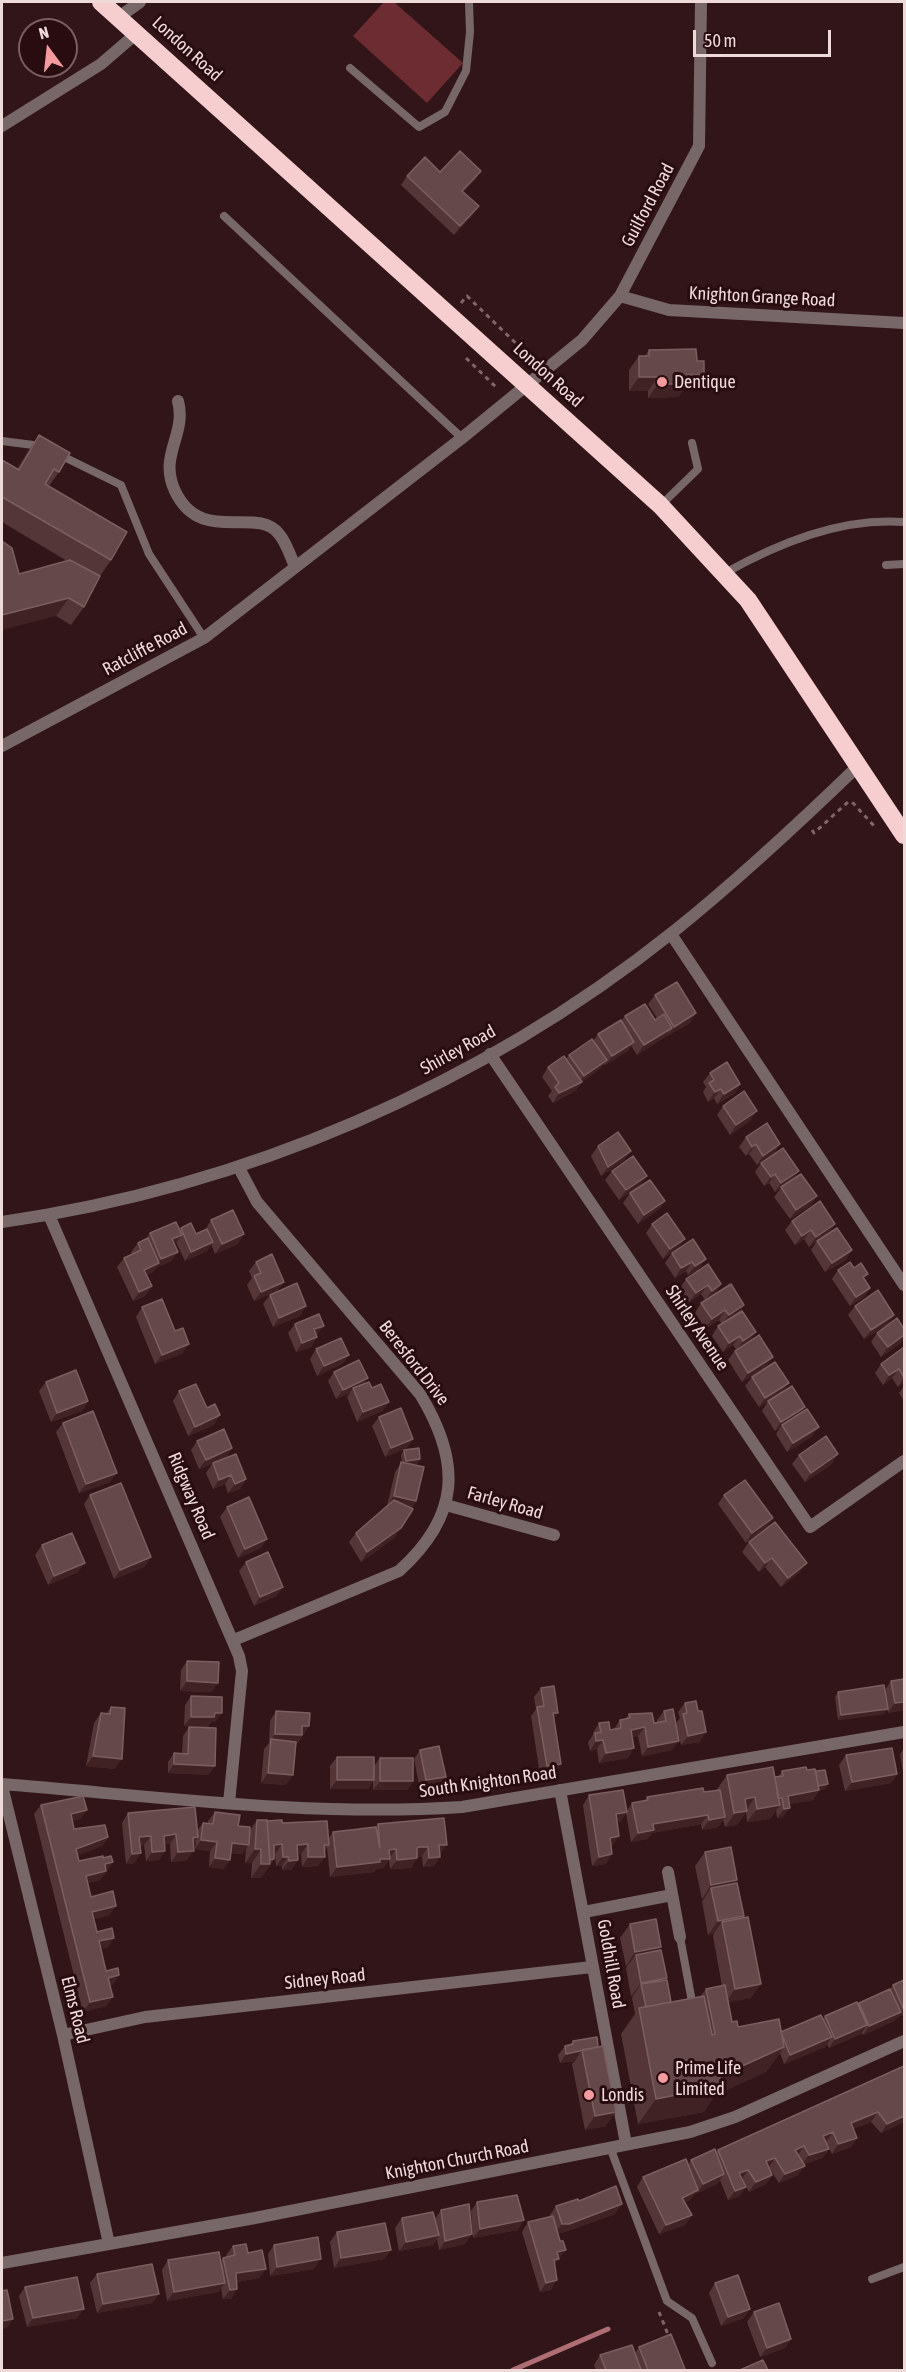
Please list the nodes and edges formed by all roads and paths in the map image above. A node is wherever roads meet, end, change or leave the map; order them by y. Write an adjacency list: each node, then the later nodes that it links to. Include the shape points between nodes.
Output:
1 (101, 2): 5 (highway, London Road)
2 (140, 2): 5 (street)
3 (469, 2): 7 (lane, via 466,71 445,112 419,127)
4 (701, 2): 10 (street, Guilford Road, via 699,146)
5 (119, 17): 6 (highway, London Road)
6 (137, 33): 8 (street, via 101,64); 12 (highway, London Road)
7 (350, 68)
8 (2, 126)
9 (224, 216): 14 (lane)
10 (620, 296): 11 (street, Knighton Grange Road, via 669,310); 12 (street, Guilford Road, via 582,340)
11 (904, 323)
12 (527, 383): 14 (street, Ratcliffe Road); 17 (highway, London Road)
13 (178, 401): 21 (street, via 180,428 169,456 175,491 191,512 205,520 269,526 279,533)
14 (462, 438): 21 (street, Ratcliffe Road)
15 (2, 441): 23 (lane, via 36,444 121,485 149,554)
16 (692, 443): 17 (lane, via 698,469)
17 (660, 505): 22 (highway, London Road)
18 (904, 522): 22 (lane, via 875,520 815,534 760,554)
19 (886, 564): 20 (lane)
20 (904, 564)
21 (296, 567): 23 (street, Ratcliffe Road)
22 (725, 573): 25 (highway, London Road, via 771,631)
23 (204, 638): 24 (street, Ratcliffe Road)
24 (2, 746)
25 (858, 766): 26 (highway, London Road); 27 (street, Shirley Road)
26 (893, 818): 27 (path, via 877,830 848,802 814,833); 28 (highway, London Road)
27 (803, 820): 29 (street, Shirley Road)
28 (904, 835)
29 (672, 934): 30 (street, Shirley Road, via 584,997); 34 (street)
30 (490, 1054): 31 (street, Shirley Road, via 367,1118); 35 (street, Shirley Avenue, via 810,1527)
31 (238, 1168): 32 (street, Shirley Road, via 154,1192); 36 (street, Beresford Drive, via 257,1202 420,1394 446,1445 450,1472)
32 (49, 1215): 33 (street, Shirley Road); 38 (street, Ridgway Road)
33 (2, 1222)
34 (904, 1285)
35 (904, 1461)
36 (446, 1504): 37 (street, Farley Road); 38 (street, Beresford Drive, via 435,1531 399,1571)
37 (554, 1535)
38 (234, 1640): 42 (street, Ridgway Road, via 242,1671)
39 (904, 1732): 41 (street, South Knighton Road)
40 (2, 1785): 42 (street, South Knighton Road); 49 (street, Elms Road)
41 (560, 1790): 42 (street, South Knighton Road, via 462,1807 417,1810 324,1810); 45 (street, Goldhill Road)
42 (229, 1803)
43 (668, 1872): 44 (street)
44 (672, 1895): 45 (street); 46 (street)
45 (584, 1912): 47 (street, Goldhill Road)
46 (680, 1937): 48 (lane)
47 (592, 1967): 49 (street, Sidney Road, via 145,2017); 51 (street, Goldhill Road)
48 (694, 2008)
49 (63, 2035): 53 (street, Elms Road)
50 (904, 2041): 51 (street, Knighton Church Road, via 724,2121)
51 (626, 2145): 52 (street, Knighton Church Road)
52 (610, 2147): 53 (street, Knighton Church Road); 57 (lane, via 667,2301 692,2318)
53 (109, 2244): 54 (street, Knighton Church Road)
54 (2, 2263)
55 (904, 2267): 56 (lane)
56 (872, 2279)
57 (712, 2363)

